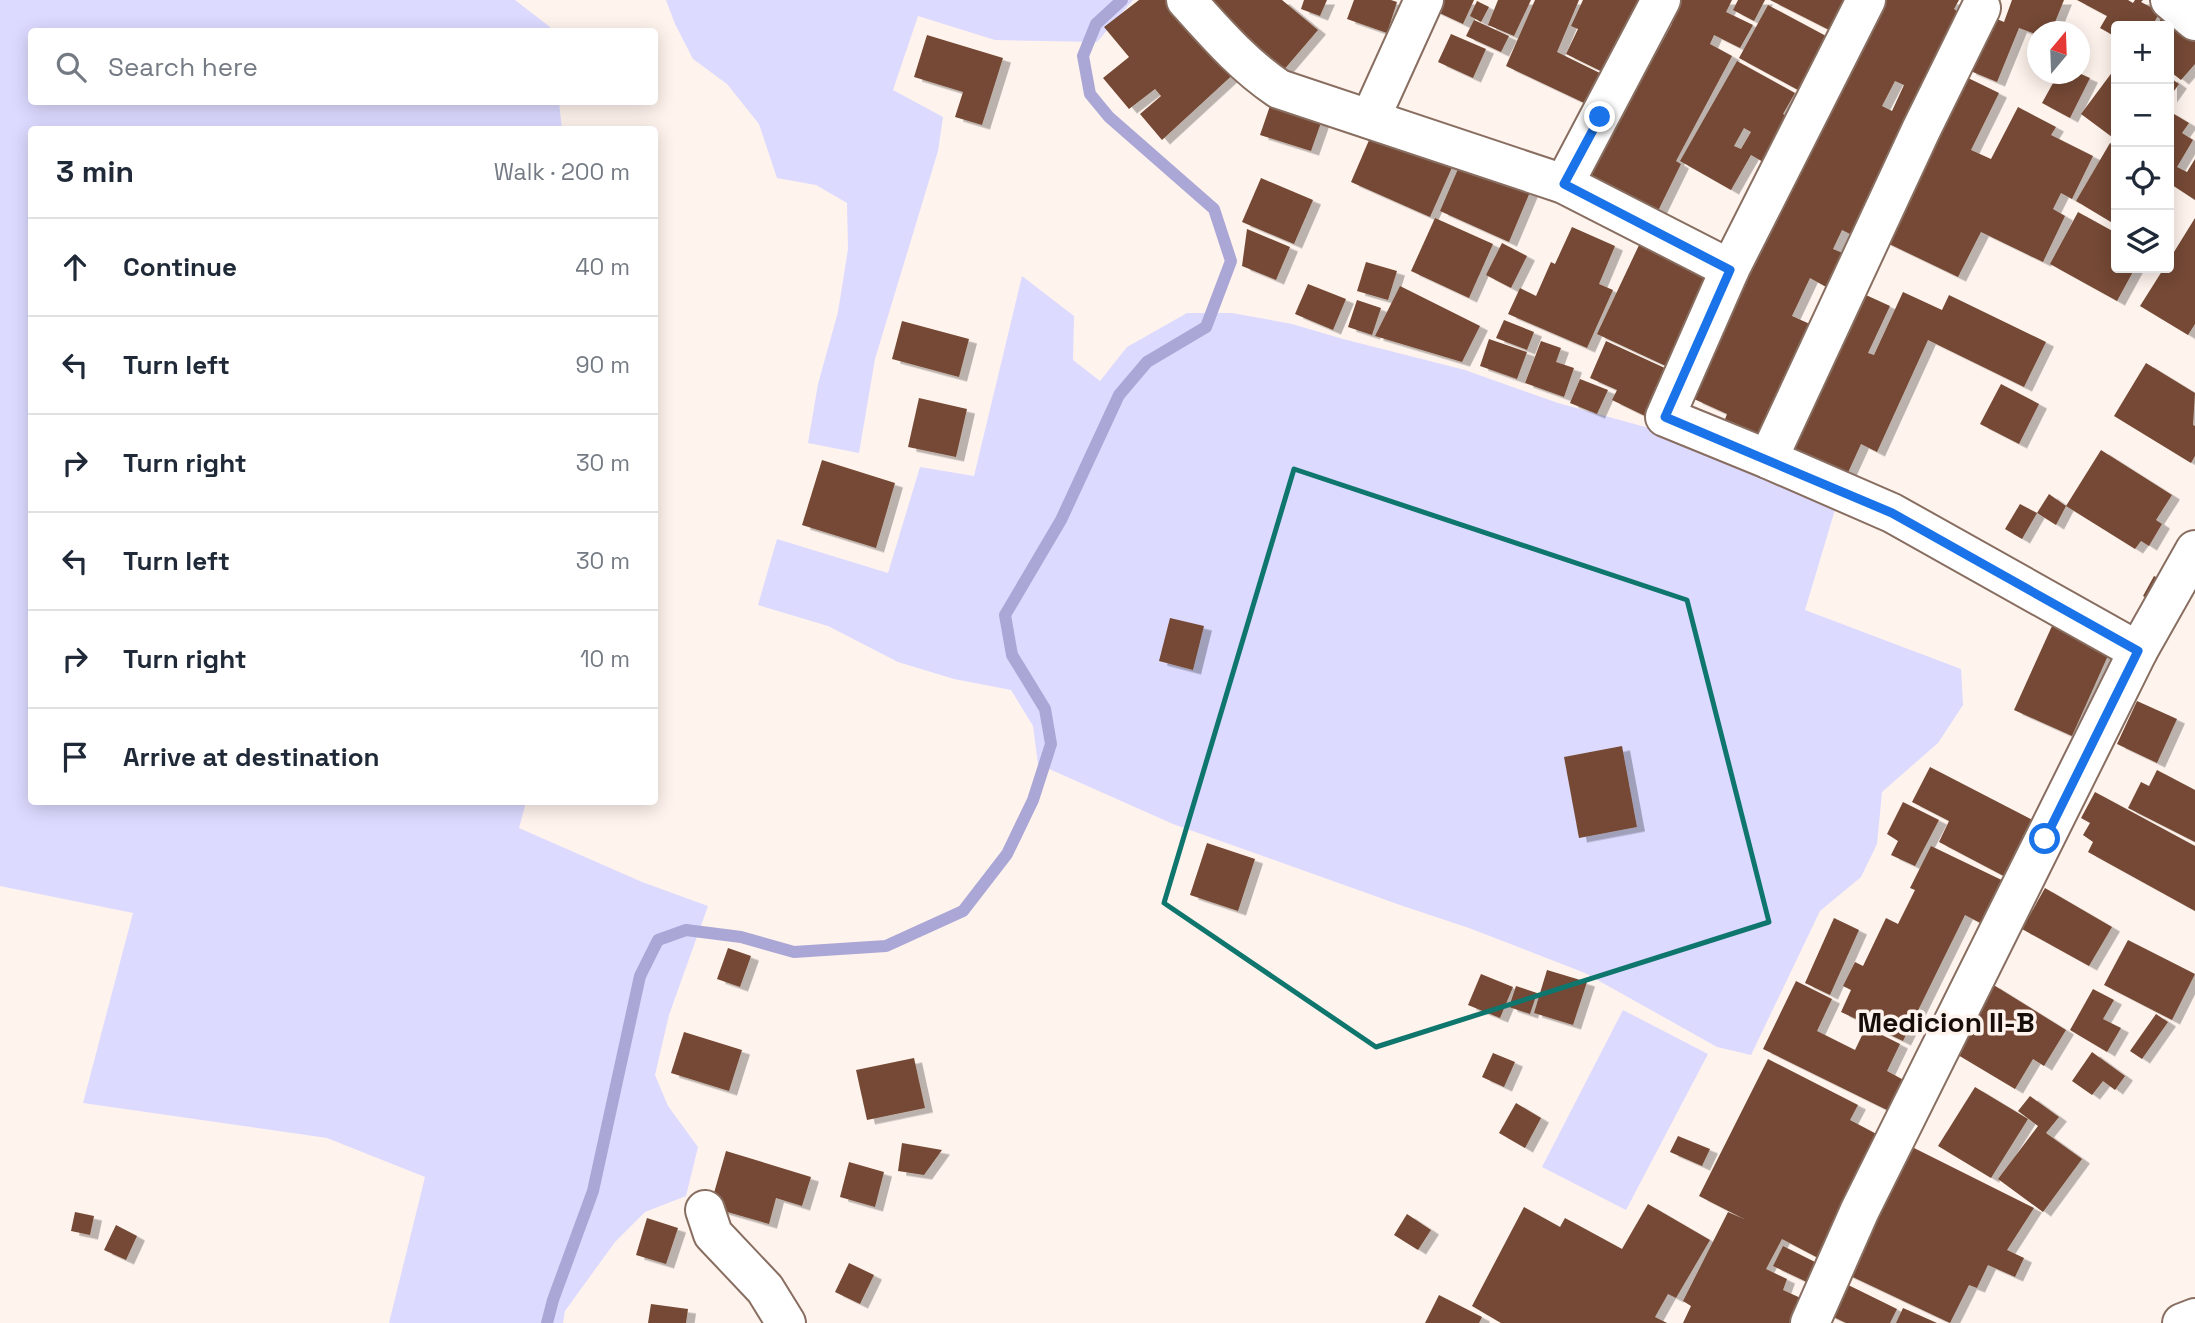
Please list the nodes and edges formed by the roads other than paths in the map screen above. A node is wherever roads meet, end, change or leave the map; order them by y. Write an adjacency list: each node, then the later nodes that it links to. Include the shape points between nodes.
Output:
1 (1186, 0): 8 (street, via 1234,53 1279,89)
2 (1424, 0): 8 (street)
3 (1661, 0): 9 (street)
4 (1866, 0): 10 (street)
5 (2170, 0): 7 (street)
6 (1981, 8): 11 (street)
7 (2195, 21)
8 (1370, 119): 9 (street)
9 (1564, 184): 10 (street)
10 (1730, 270): 11 (street, via 1665,417)
11 (1768, 459): 13 (street, via 1892,513)
12 (2195, 550): 13 (street)
13 (2138, 651): 17 (street, via 1860,1210)
14 (705, 1210): 16 (street, via 713,1234 765,1289)
15 (2195, 1318): 18 (street)
16 (786, 1323)
17 (1810, 1323)
18 (2182, 1323)

